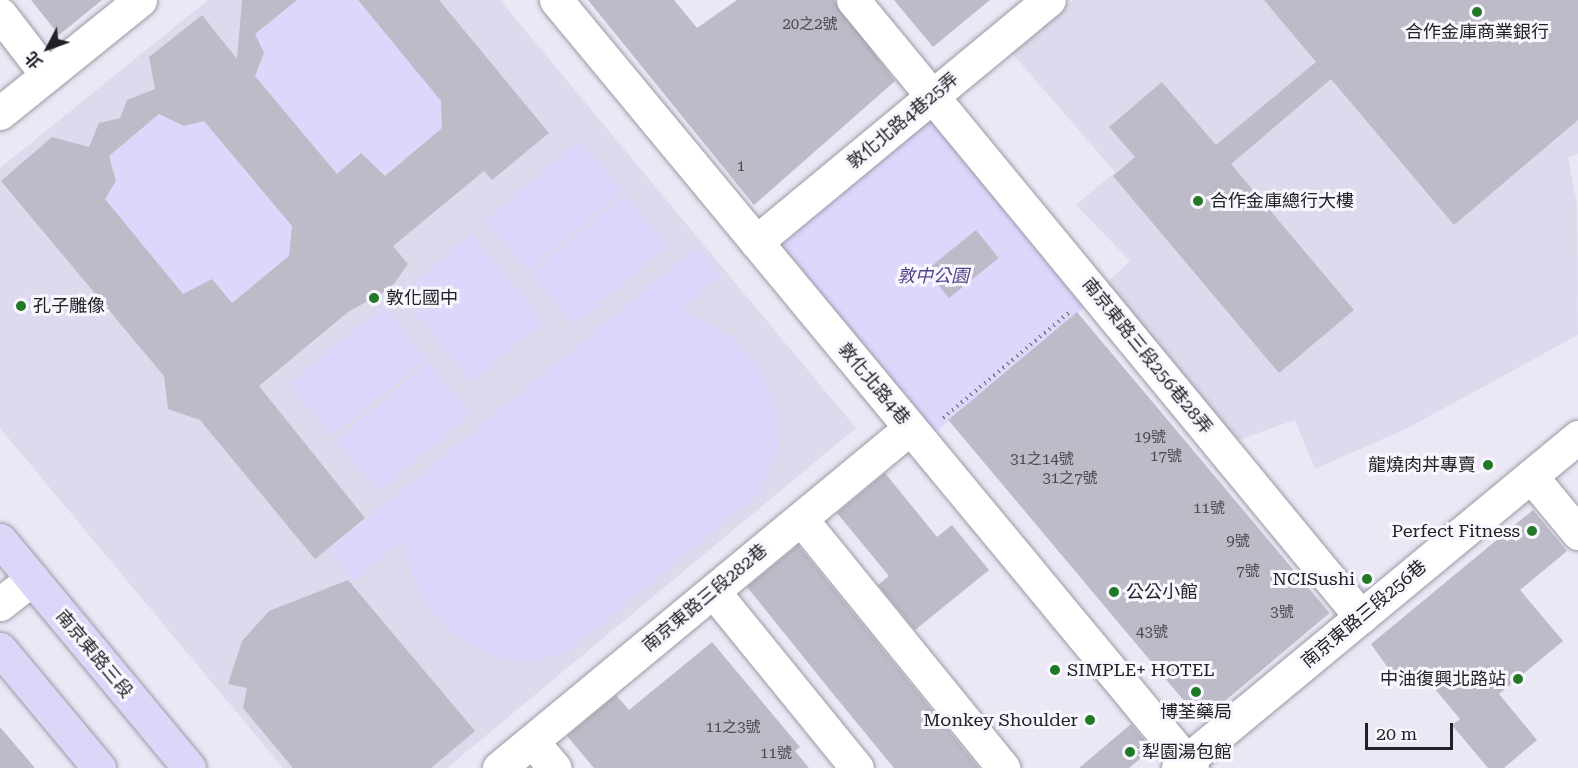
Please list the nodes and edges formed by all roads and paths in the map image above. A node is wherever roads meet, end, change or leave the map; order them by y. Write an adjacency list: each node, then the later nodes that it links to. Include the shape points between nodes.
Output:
1 (140, 0): 6 (street)
2 (556, 0): 9 (street, 敦化北路4巷)
3 (853, 0): 7 (street, 南京東路三段256巷28弄)
4 (1049, 0): 7 (street, 敦化北路4巷25弄)
5 (0, 14): 6 (street)
6 (47, 75): 8 (street)
7 (933, 96): 9 (street, 敦化北路4巷25弄); 10 (street, 南京東路三段256巷28弄)
8 (0, 113)
9 (756, 242): 11 (street, 敦化北路4巷)
10 (1094, 292): 11 (path, via 938,422); 20 (street, 南京東路三段256巷28弄)
11 (910, 428): 14 (street, 南京東路三段282巷); 23 (street, 敦化北路4巷)
12 (1578, 437): 13 (street, 南京東路三段256巷)
13 (1531, 476): 15 (street); 20 (street, 南京東路三段256巷)
14 (801, 519): 18 (street, 南京東路三段282巷); 29 (street)
15 (1578, 533)
16 (0, 540): 17 (main road, 南京東路三段)
17 (32, 579): 19 (street); 25 (main road, 南京東路三段)
18 (713, 591): 22 (street, 南京東路三段282巷); 28 (street)
19 (0, 604)
20 (1361, 617): 23 (street, 南京東路三段256巷)
21 (0, 649): 24 (main road)
22 (532, 741): 26 (street, 南京東路三段282巷); 27 (street)
23 (1186, 766)
24 (99, 768)
25 (189, 768)
26 (500, 768)
27 (555, 768)
28 (857, 768)
29 (1003, 768)

